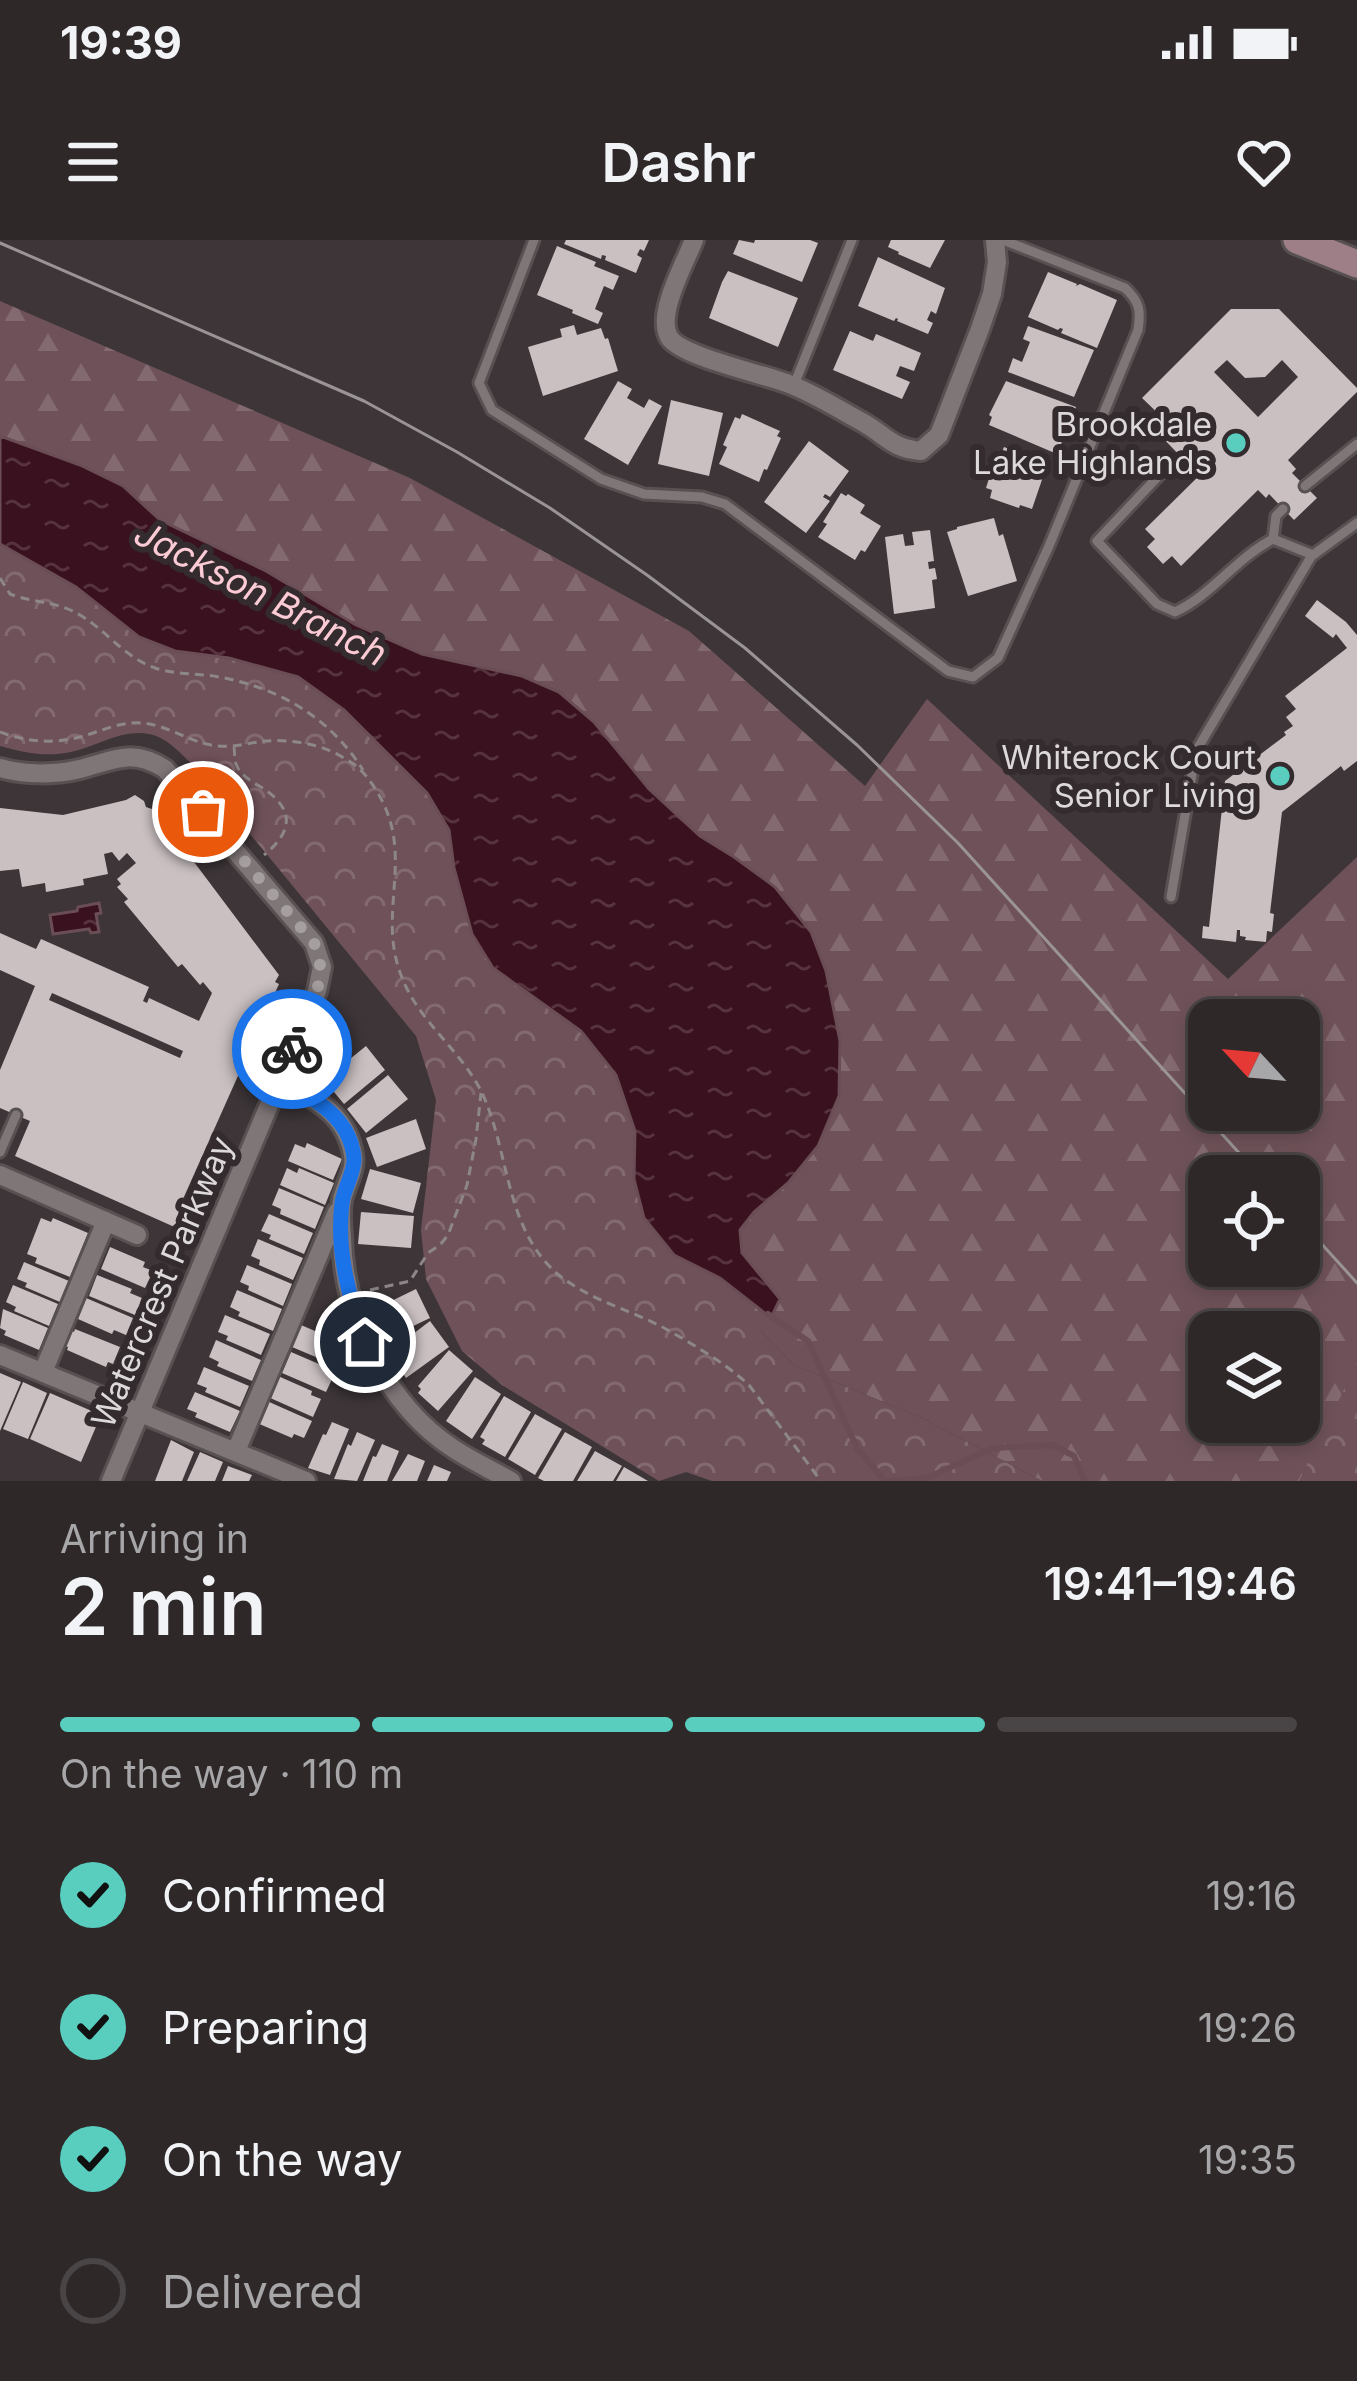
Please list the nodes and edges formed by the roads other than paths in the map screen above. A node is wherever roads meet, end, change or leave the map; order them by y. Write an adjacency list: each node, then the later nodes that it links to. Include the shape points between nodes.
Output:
1 (534, 240): 4 (lane, via 478,383 492,410 601,479 644,494 725,504 947,671 974,677 998,658 1141,311 1125,288)
2 (694, 240): 8 (street, via 664,320 670,338 687,352)
3 (852, 240): 8 (lane)
4 (999, 240): 8 (street, via 980,329 939,435 921,451 899,449)
5 (1297, 240): 6 (street)
6 (1329, 246): 7 (street)
7 (1357, 264)
8 (794, 386)
9 (1357, 444): 11 (lane)
10 (1167, 467): 14 (lane, via 1097,541 1157,604 1175,612 1190,605)
11 (1306, 486)
12 (1282, 509): 14 (lane)
13 (1357, 523): 15 (lane)
14 (1273, 538): 15 (lane)
15 (1312, 555): 17 (lane, via 1196,751)
16 (0, 768): 18 (street, Watercrest Parkway, via 74,771 130,756 165,769 314,943 321,979)
17 (1171, 897)
18 (279, 1080): 22 (street, via 326,1105 346,1132 355,1160); 27 (street, Watercrest Parkway)
19 (16, 1115): 20 (lane)
20 (0, 1152)
21 (0, 1175): 23 (street)
22 (342, 1201): 28 (street); 31 (street, via 347,1294 365,1342 410,1412 452,1448)
23 (106, 1221): 24 (street); 26 (street)
24 (137, 1234)
25 (0, 1354): 26 (street)
26 (43, 1372): 27 (street)
27 (141, 1410): 28 (street); 29 (street, Watercrest Parkway)
28 (236, 1451): 30 (street)
29 (111, 1481)
30 (306, 1481)
31 (511, 1481)

